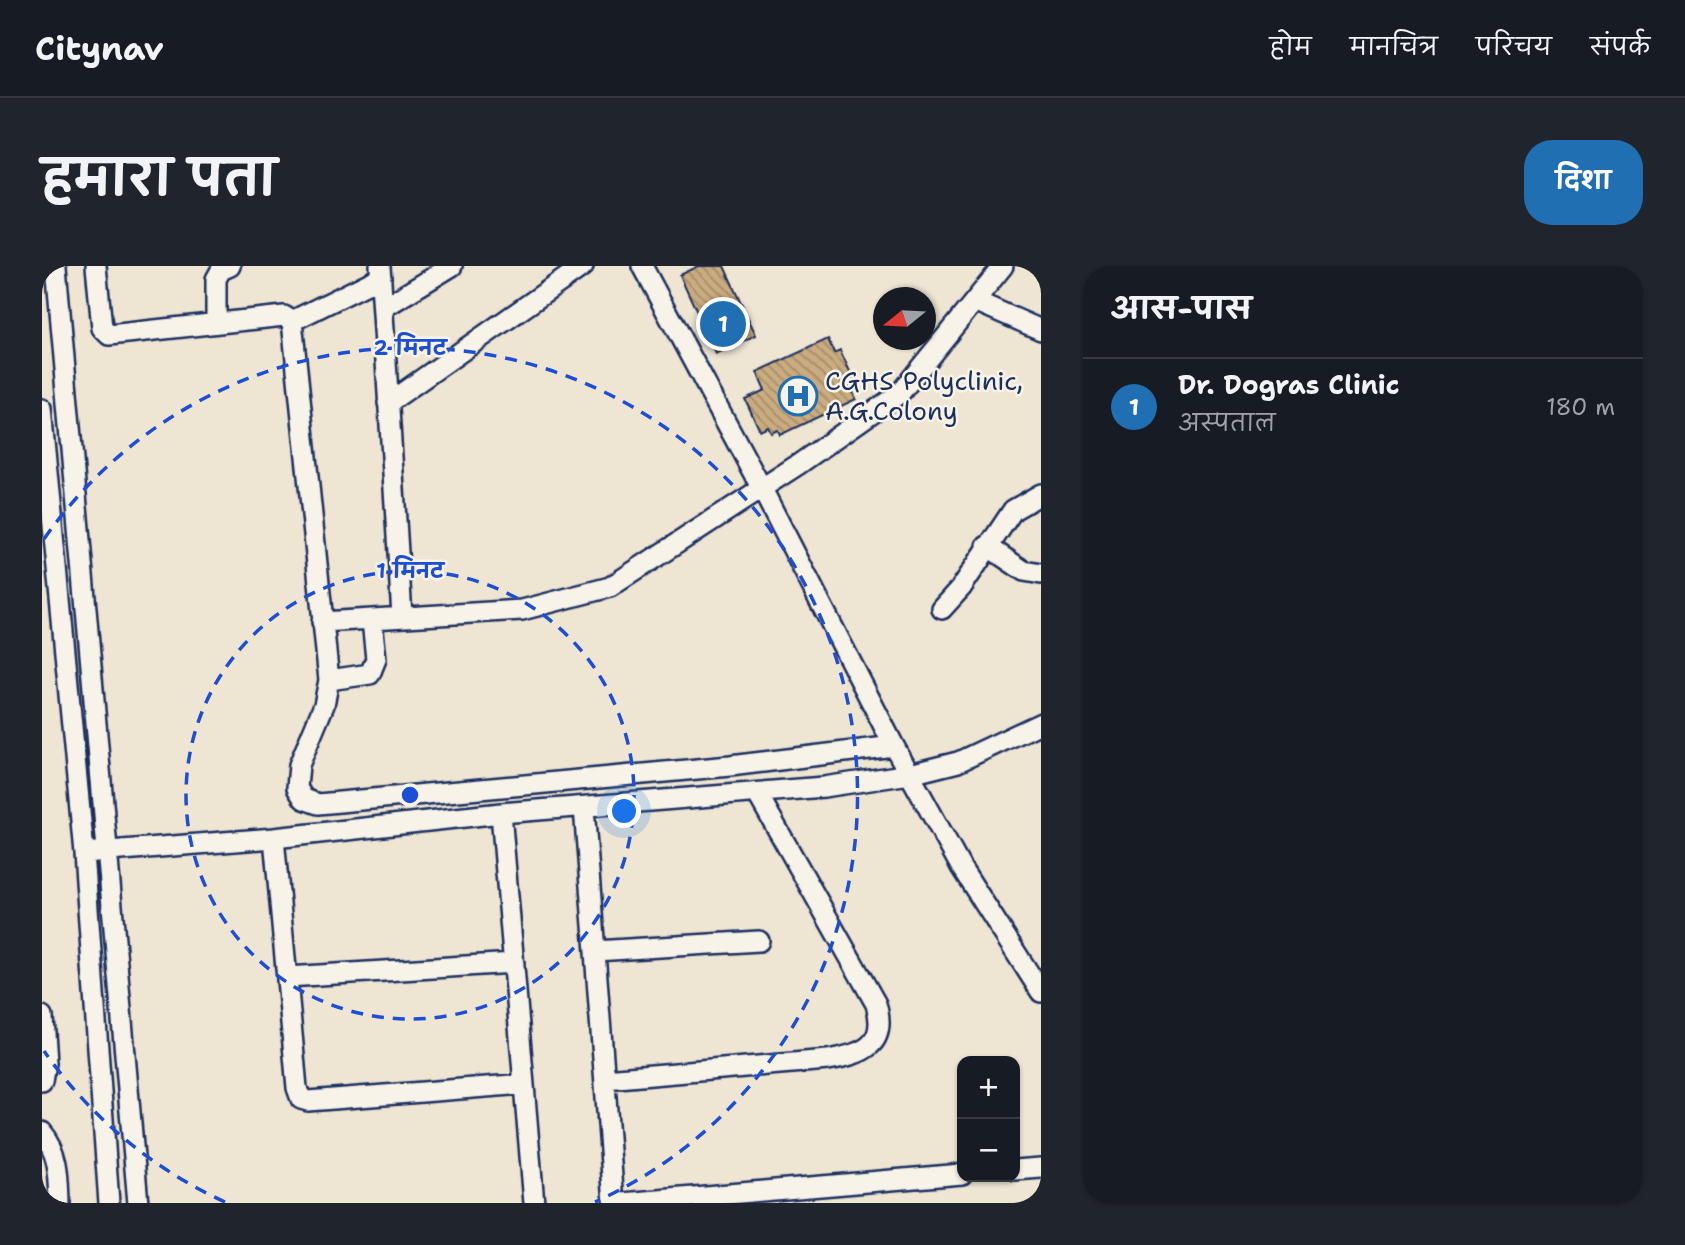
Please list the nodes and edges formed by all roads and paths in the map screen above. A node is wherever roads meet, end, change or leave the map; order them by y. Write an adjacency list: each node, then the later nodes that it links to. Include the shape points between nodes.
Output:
1 (56, 266): 14 (street)
2 (96, 266): 12 (street, via 102,328 109,335)
3 (230, 266): 12 (street, via 216,279)
4 (452, 266): 10 (street)
5 (583, 266): 16 (street)
6 (642, 266): 18 (street)
7 (1003, 266): 9 (street)
8 (380, 272): 10 (street); 11 (street)
9 (975, 301): 13 (street); 18 (street, via 900,393)
10 (383, 308): 16 (street)
11 (292, 321): 12 (street, via 284,316); 25 (street)
12 (216, 323)
13 (1041, 330)
14 (67, 394): 15 (street); 34 (street)
15 (42, 398)
16 (388, 403): 23 (street)
17 (42, 409): 35 (street)
18 (762, 489): 23 (street, via 610,587 523,610); 28 (street)
19 (1041, 495): 20 (street, via 1013,510)
20 (987, 546): 21 (street, via 1024,571); 22 (street)
21 (1041, 574)
22 (942, 610)
23 (402, 616): 24 (street)
24 (372, 620): 25 (street); 26 (street, via 376,659 370,674)
25 (322, 621): 26 (street)
26 (329, 680): 28 (street, via 324,705 299,765 297,788 304,799 318,803 730,766)
27 (1041, 723): 29 (street, via 958,762)
28 (894, 746): 29 (street)
29 (910, 774): 30 (street); 40 (street, via 961,867)
30 (757, 793): 31 (street); 42 (street, via 876,1004 881,1021 874,1041 858,1054 828,1060)
31 (583, 807): 32 (street); 37 (street)
32 (501, 813): 33 (street); 38 (street)
33 (274, 838): 34 (street); 39 (street)
34 (108, 851): 35 (street); 51 (street)
35 (84, 853): 50 (street)
36 (760, 941): 37 (street)
37 (595, 951): 42 (street)
38 (514, 963): 39 (street); 44 (street)
39 (286, 977): 44 (street, via 297,1088 302,1099)
40 (1041, 992)
41 (42, 1016): 43 (street)
42 (605, 1079): 53 (street)
43 (42, 1081)
44 (524, 1084): 52 (street)
45 (42, 1132): 49 (street, via 52,1144 58,1166)
46 (1041, 1168): 47 (street)
47 (1020, 1170)
48 (957, 1174): 54 (street)
49 (60, 1203)
50 (109, 1203)
51 (138, 1203)
52 (534, 1203)
53 (614, 1203)
54 (623, 1203)

